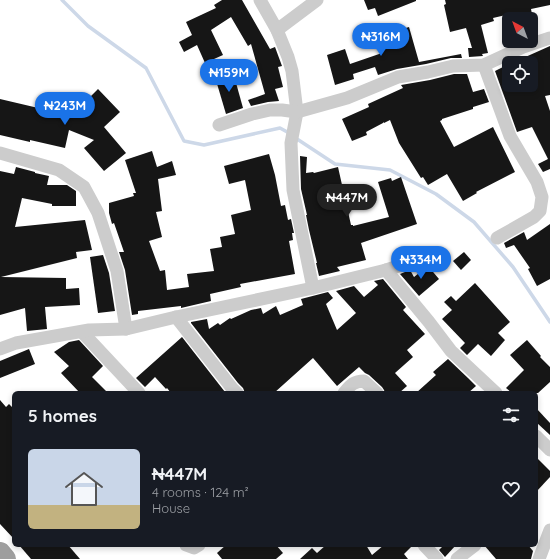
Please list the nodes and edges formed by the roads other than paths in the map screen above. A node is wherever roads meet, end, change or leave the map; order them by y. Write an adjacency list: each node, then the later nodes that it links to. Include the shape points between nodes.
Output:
1 (260, 0): 3 (street)
2 (317, 0): 3 (street)
3 (277, 30): 6 (street, via 292,71)
4 (550, 38): 5 (street)
5 (484, 65): 6 (street, via 453,66 398,77 347,98); 9 (street, via 510,136 537,182 542,197 540,211 534,217)
6 (297, 112): 7 (street, via 270,110); 12 (street, via 291,143 293,190)
7 (218, 125)
8 (0, 153): 14 (street, via 59,170 84,187 98,213 117,271)
9 (497, 238)
10 (420, 259): 11 (street)
11 (386, 270): 12 (street); 21 (street, via 451,351)
12 (314, 288): 13 (street)
13 (176, 317): 14 (street); 18 (street)
14 (126, 329): 15 (street)
15 (82, 332): 16 (street, via 16,343); 17 (street)
16 (0, 350)
17 (137, 391)
18 (235, 391)
19 (346, 391): 20 (street, via 357,381 364,381)
20 (375, 391)
21 (494, 391)
22 (538, 438): 23 (street)
23 (550, 450)
24 (550, 530): 31 (street)
25 (426, 547): 29 (street)
26 (472, 547): 30 (street)
27 (0, 552): 28 (highway)
28 (6, 559)
29 (437, 559)
30 (457, 559)
31 (539, 559)

